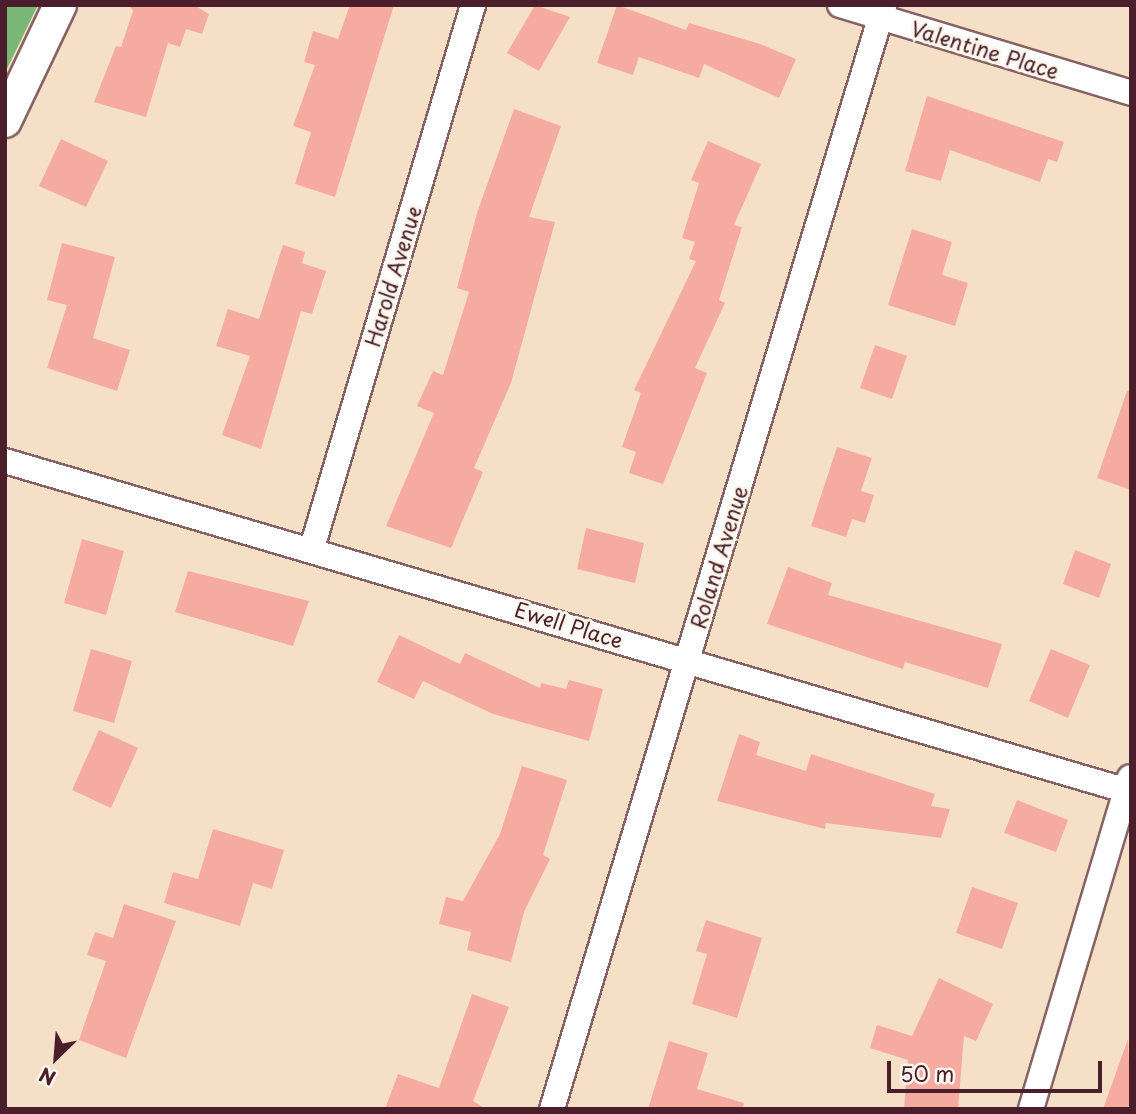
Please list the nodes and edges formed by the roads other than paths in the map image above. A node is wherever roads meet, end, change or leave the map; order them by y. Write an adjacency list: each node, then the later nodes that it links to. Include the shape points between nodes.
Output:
1 (60, 5): 6 (street)
2 (473, 5): 8 (street, Harold Avenue)
3 (840, 5): 4 (street, Valentine Place)
4 (882, 11): 5 (street, Valentine Place); 9 (street, Roland Avenue)
5 (1131, 93)
6 (5, 121)
7 (5, 461): 8 (street, Ewell Place)
8 (312, 548): 9 (street, Ewell Place)
9 (688, 660): 10 (street, Ewell Place); 11 (street, Roland Avenue)
10 (1129, 786): 12 (street)
11 (552, 1109)
12 (1031, 1109)

